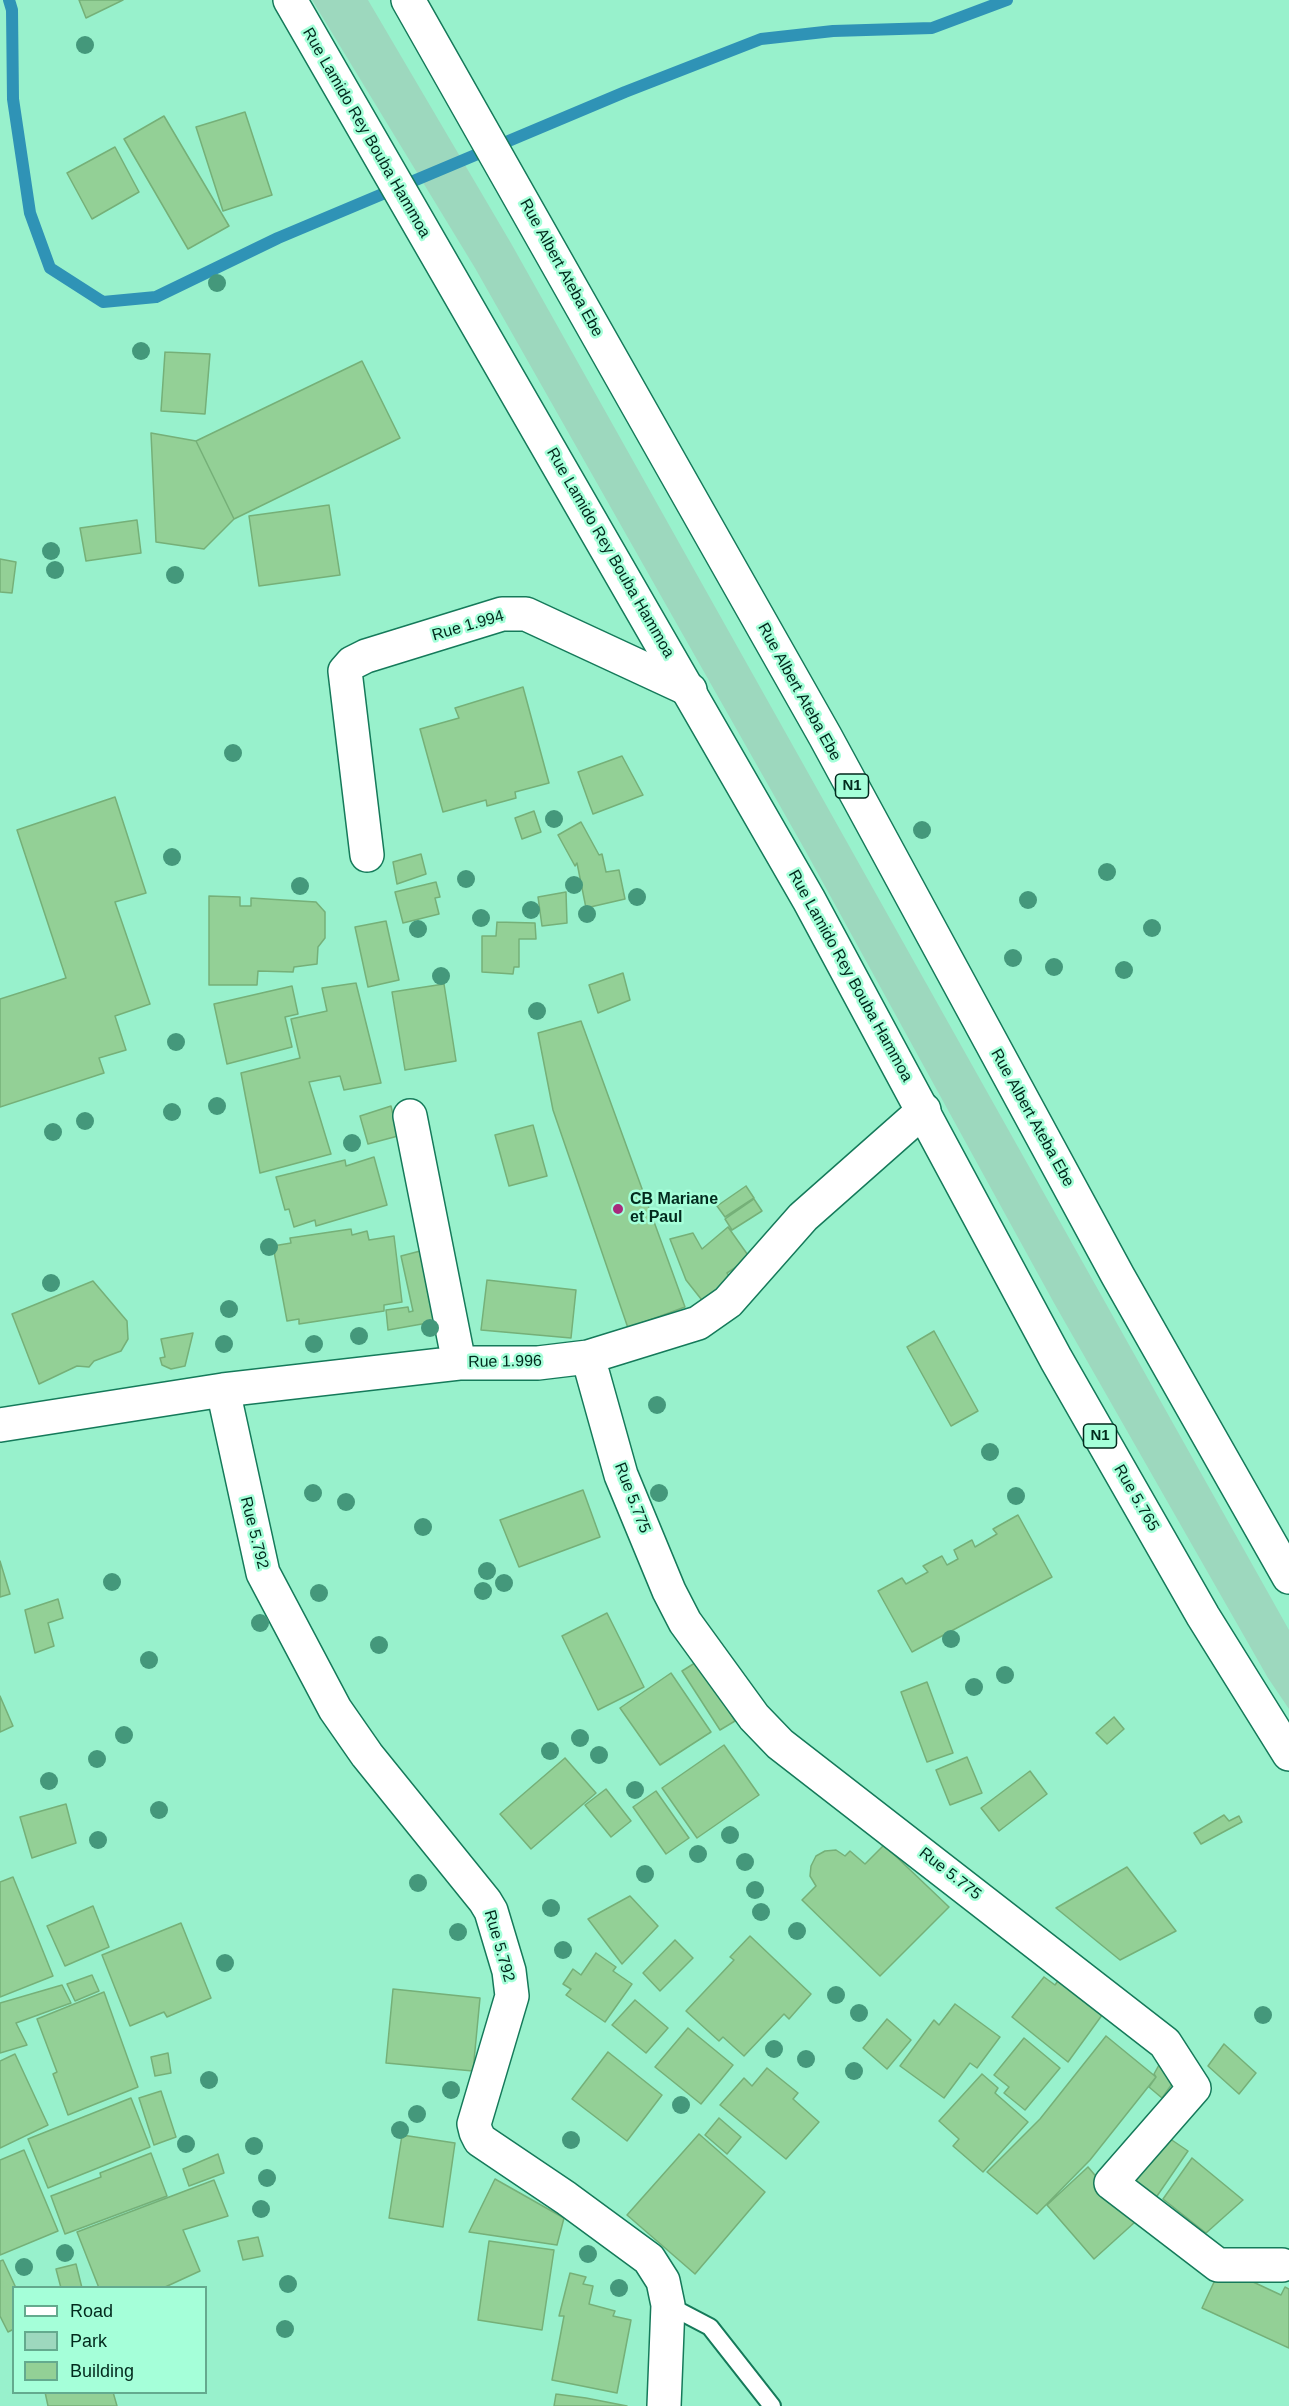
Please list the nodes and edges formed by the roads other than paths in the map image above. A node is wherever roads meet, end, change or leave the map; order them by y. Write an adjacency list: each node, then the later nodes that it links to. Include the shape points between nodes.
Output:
1 (290, 0): 3 (main road, Rue Lamido Rey Bouba Hammoa / N1)
2 (408, 0): 11 (main road, Rue Albert Ateba Ebe / N1, via 825,736 1118,1276)
3 (690, 690): 4 (main road, Rue 1.994, via 526,614 502,614 352,663 345,671); 5 (main road, Rue Lamido Rey Bouba Hammoa / N1)
4 (367, 855)
5 (924, 1110): 7 (main road, Rue 1.996, via 803,1217 728,1302 698,1323); 12 (main road, Rue 5.765 / N1, via 1056,1359 1203,1616)
6 (410, 1116): 8 (main road)
7 (588, 1357): 8 (main road, Rue 1.996, via 538,1363); 13 (main road, Rue 5.775, via 621,1475 669,1591 685,1622 754,1717 780,1744 1165,2043 1194,2088 1111,2183 1218,2265)
8 (459, 1363): 9 (main road, Rue 1.996)
9 (223, 1390): 10 (main road, Rue 1.996); 14 (main road, Rue 5.792, via 263,1574 335,1709 491,1911 509,1971 512,1996 474,2124 476,2132 480,2140 650,2259 663,2281)
10 (0, 1425)
11 (1289, 1576)
12 (1289, 1754)
13 (1282, 2265)
14 (668, 2305): 15 (main road, Rue 5.792); 16 (lane, via 710,2327)
15 (664, 2406)
16 (772, 2406)

